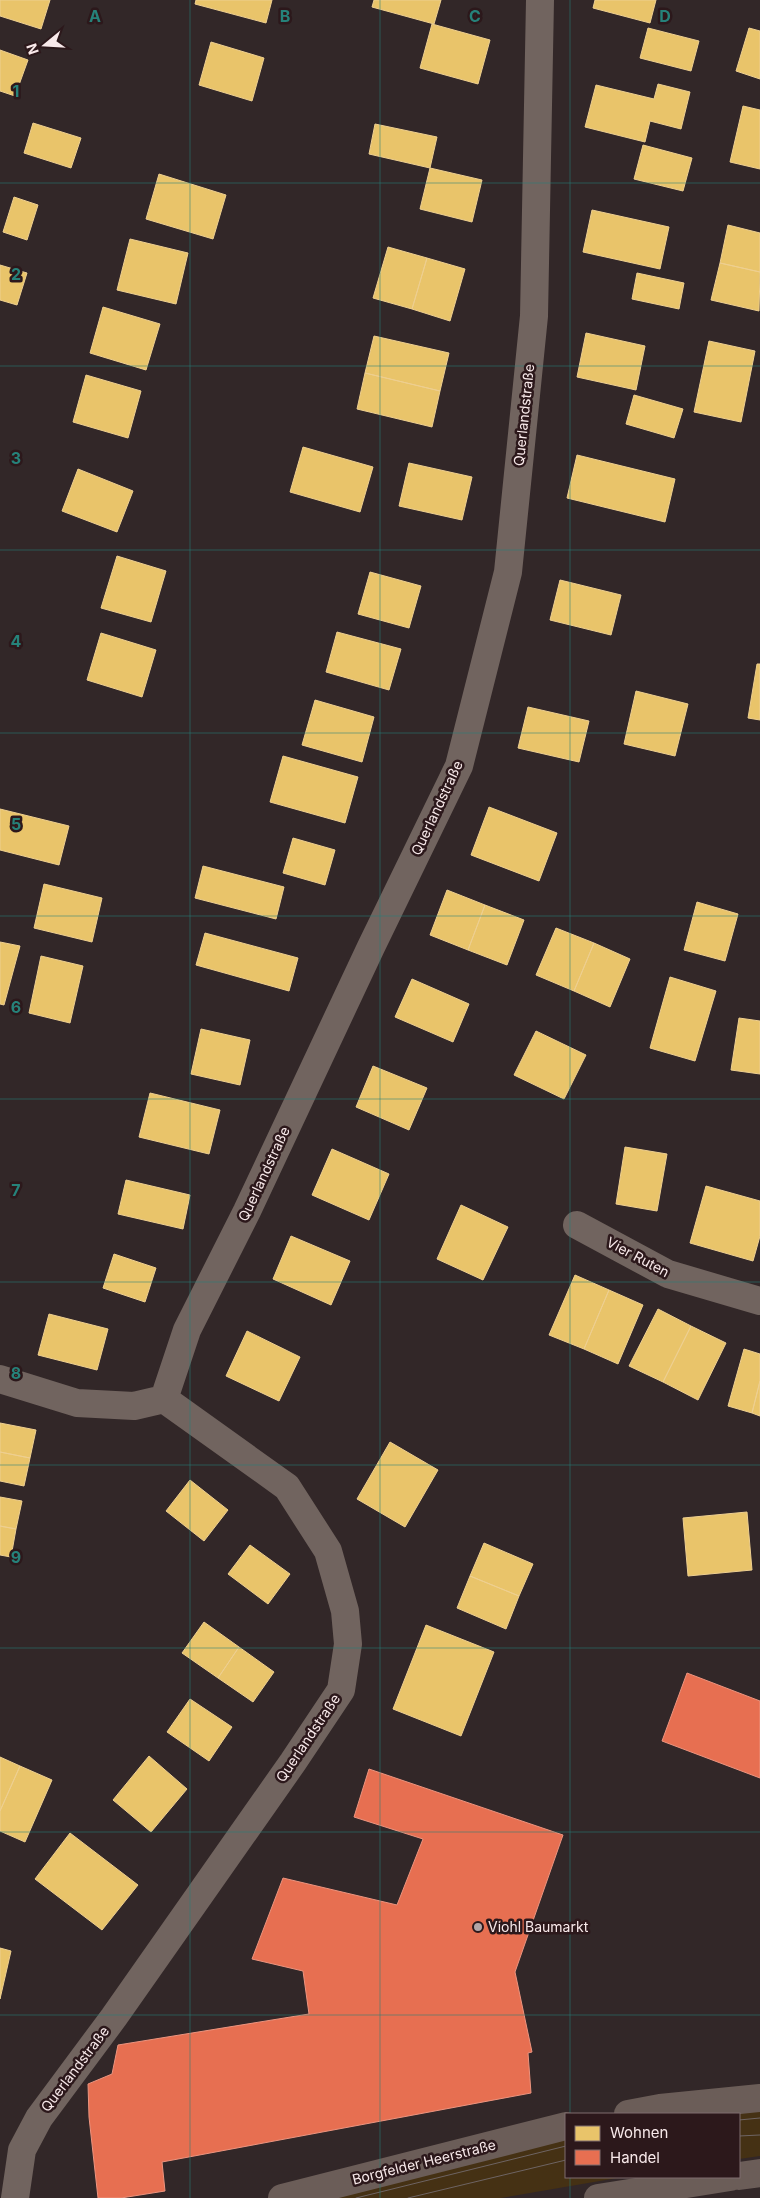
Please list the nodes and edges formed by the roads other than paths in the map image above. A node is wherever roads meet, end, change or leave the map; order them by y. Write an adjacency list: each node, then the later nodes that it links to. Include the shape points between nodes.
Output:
1 (540, 0): 5 (street, Querlandstraße, via 534,316 508,572 459,766 187,1330)
2 (576, 1225): 3 (street, Vier Ruten, via 668,1274)
3 (760, 1301)
4 (0, 1380): 5 (street, via 77,1403 134,1406)
5 (164, 1399): 12 (street, Querlandstraße, via 287,1487 328,1551 345,1611 348,1644 341,1690 114,2017 39,2118 22,2150)
6 (760, 2098): 7 (main road)
7 (633, 2113)
8 (565, 2126): 13 (main road, Borgfelder Heerstraße)
9 (760, 2173): 10 (main road)
10 (740, 2176)
11 (724, 2178): 14 (main road)
12 (15, 2198)
13 (282, 2198)
14 (598, 2198)

